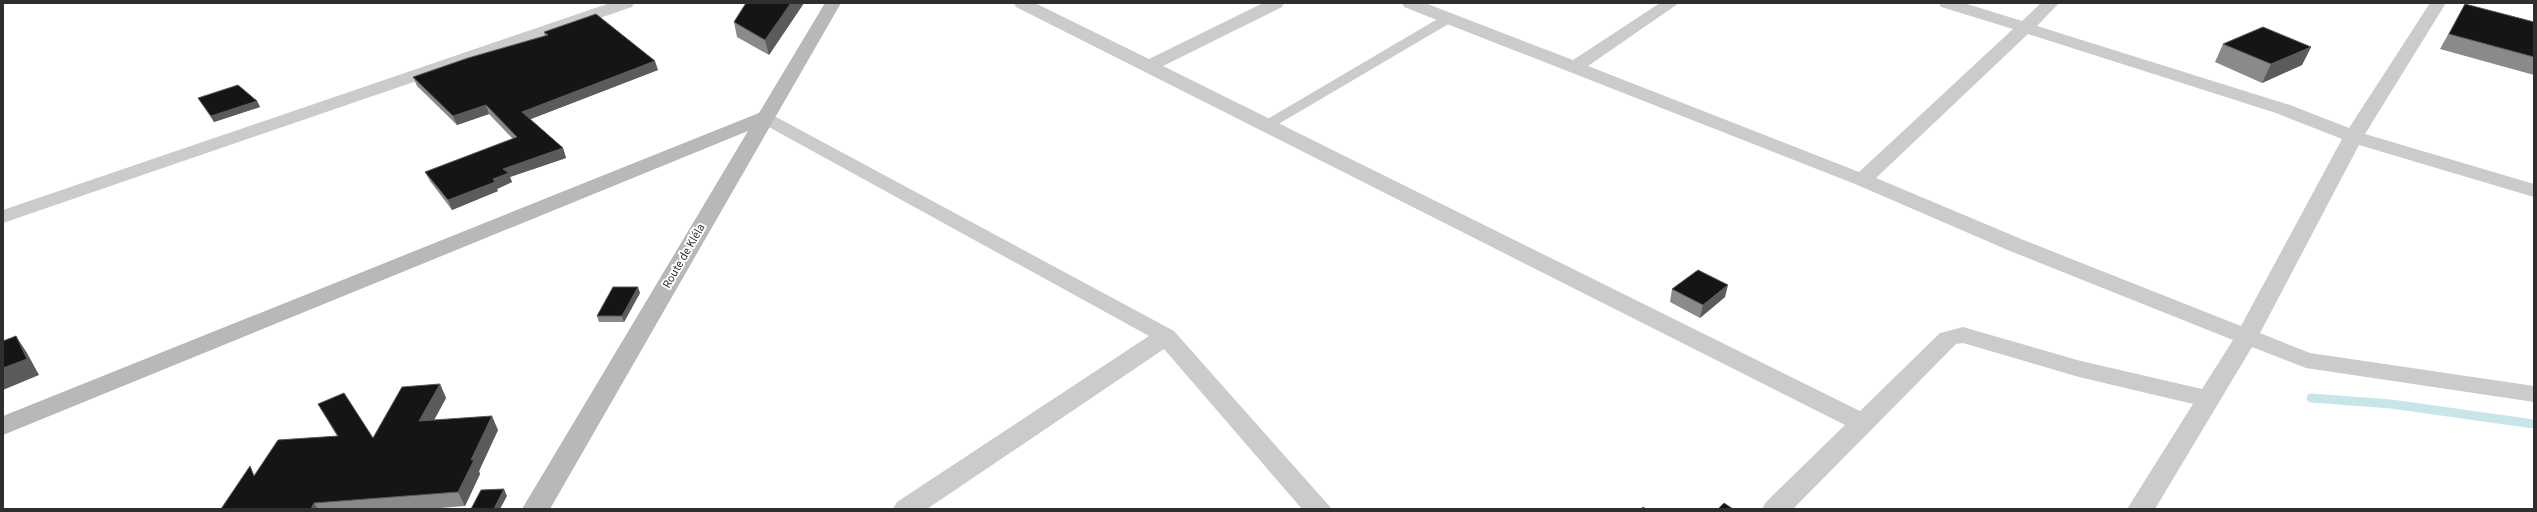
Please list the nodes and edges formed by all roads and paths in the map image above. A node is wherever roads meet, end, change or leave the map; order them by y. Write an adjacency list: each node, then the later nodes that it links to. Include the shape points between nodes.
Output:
1 (626, 3): 19 (street)
2 (833, 3): 14 (main road, Route de Kléla)
3 (1022, 3): 12 (street)
4 (1276, 3): 12 (street)
5 (1410, 3): 10 (street)
6 (1671, 3): 13 (street)
7 (1947, 3): 11 (street)
8 (2052, 3): 11 (street)
9 (2438, 3): 16 (street)
10 (1449, 18): 13 (street); 15 (lane)
11 (2024, 27): 16 (street, via 2283,109); 17 (street)
12 (1149, 66): 15 (street)
13 (1575, 67): 17 (street)
14 (765, 117): 20 (street); 25 (main road); 26 (main road, Route de Kléla)
15 (1266, 124): 24 (street)
16 (2353, 137): 18 (street); 21 (street)
17 (1862, 180): 21 (street)
18 (2534, 192)
19 (3, 217)
20 (1166, 336): 27 (street); 28 (street)
21 (2246, 338): 22 (street, via 2306,360); 23 (street)
22 (2534, 394)
23 (2209, 399): 24 (street, via 2079,369 1963,335 1948,338); 30 (street)
24 (1863, 423): 29 (street)
25 (3, 426)
26 (536, 509)
27 (907, 509)
28 (1318, 509)
29 (1776, 509)
30 (2141, 509)

